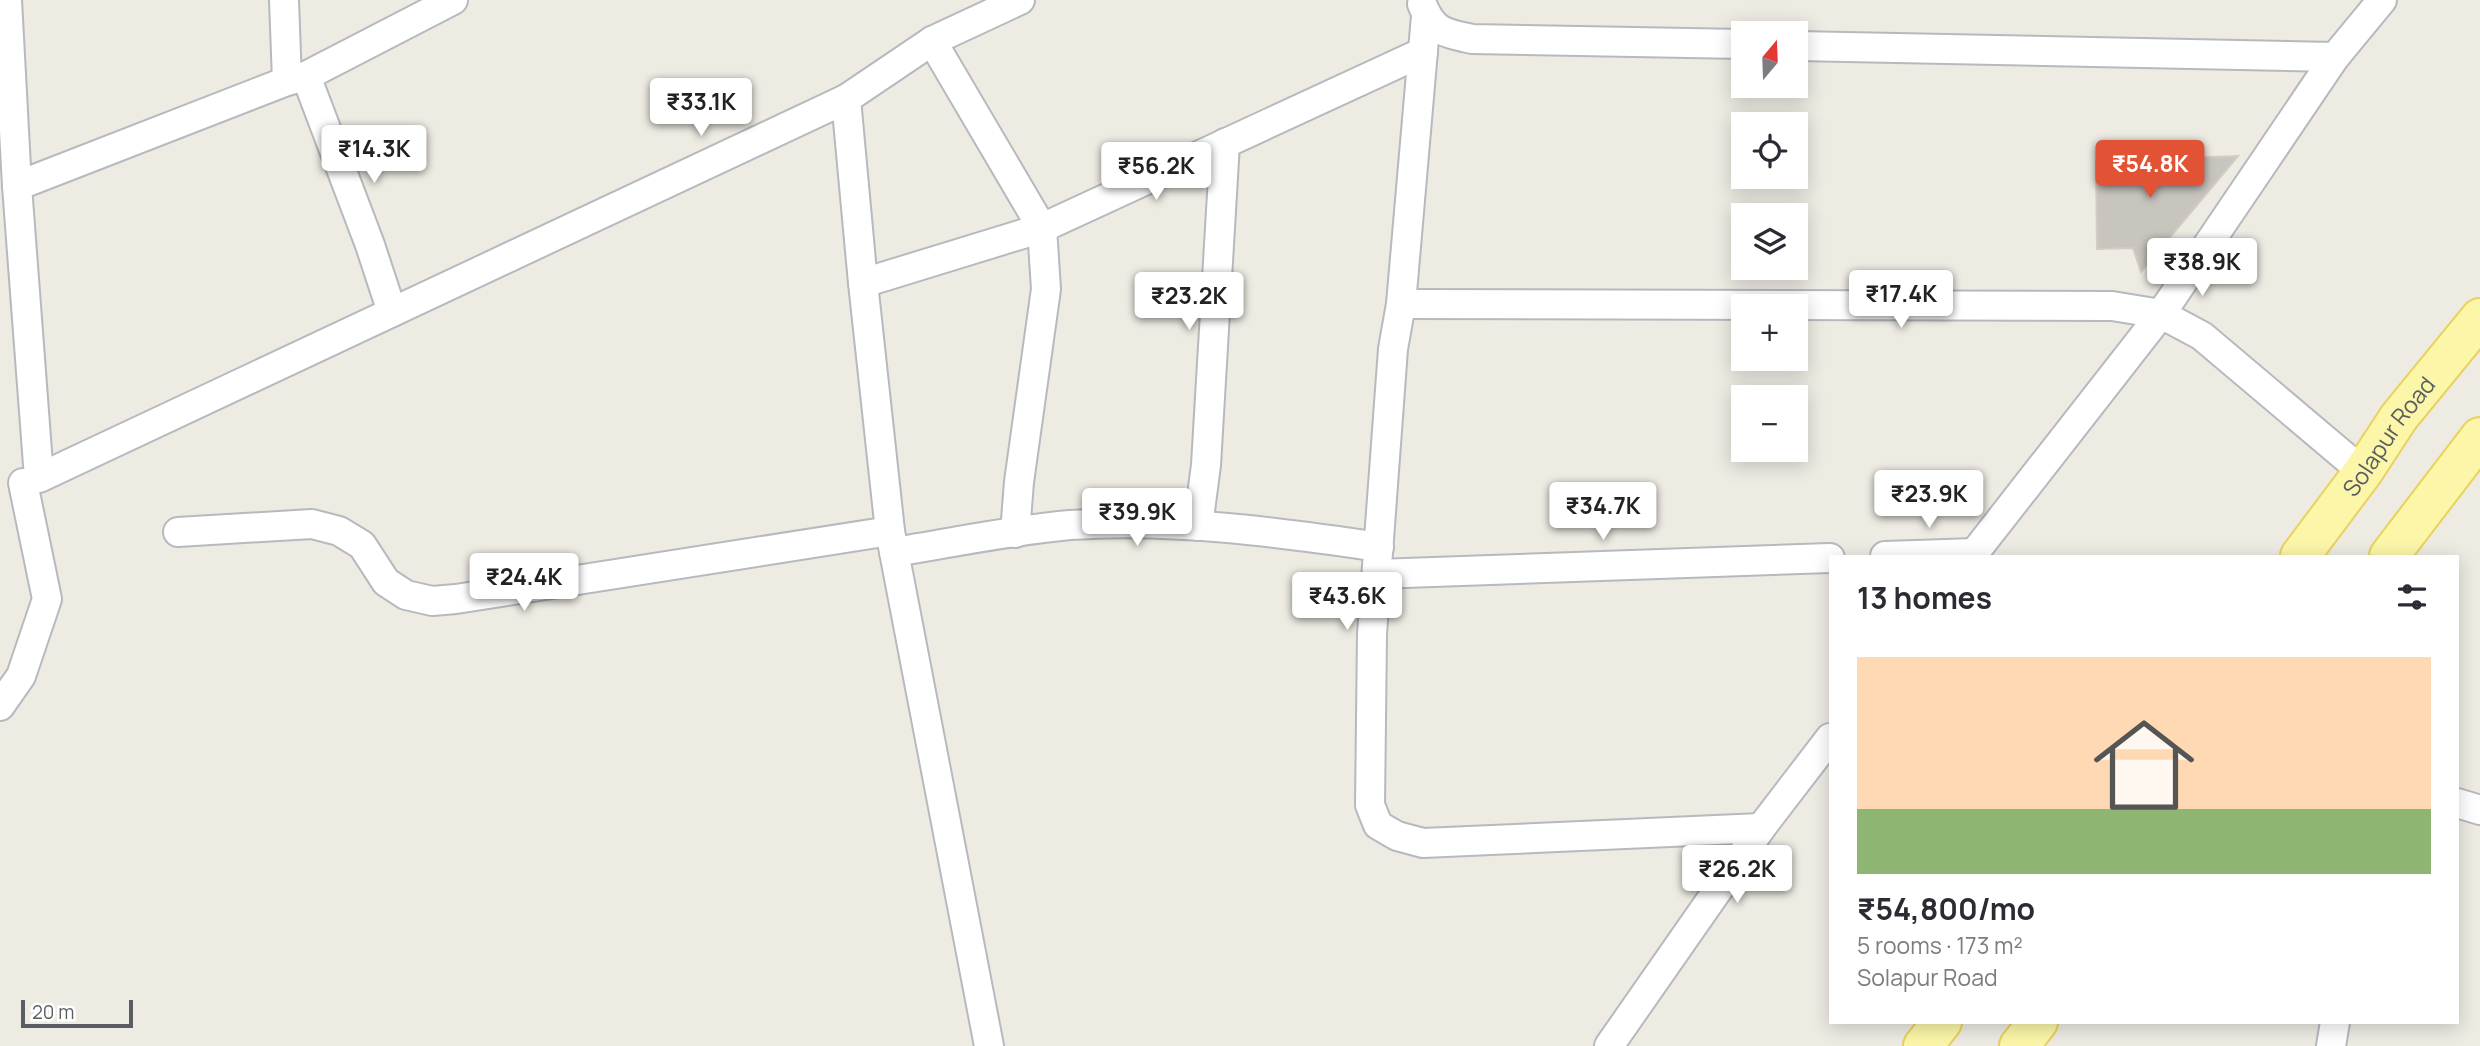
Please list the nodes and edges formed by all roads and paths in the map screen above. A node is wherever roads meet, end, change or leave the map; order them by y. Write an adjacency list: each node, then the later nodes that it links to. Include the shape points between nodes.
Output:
1 (7, 0): 15 (street)
2 (284, 0): 12 (street)
3 (453, 0): 12 (street)
4 (1020, 0): 7 (street)
5 (2382, 0): 11 (street)
6 (1423, 8): 8 (street, via 1443,33 1472,39); 10 (street)
7 (932, 41): 13 (street); 16 (street)
8 (1731, 44)
9 (1808, 46): 11 (street)
10 (1423, 52): 14 (street); 18 (street)
11 (2335, 57): 20 (street)
12 (297, 78): 15 (street); 19 (street, via 370,244)
13 (846, 99): 17 (street); 19 (street)
14 (1225, 143): 16 (street); 25 (street, via 1206,465)
15 (17, 186): 24 (street)
16 (1042, 228): 17 (street); 27 (street, via 1046,289)
17 (863, 283): 28 (street)
18 (1401, 304): 20 (street, via 2112,306); 33 (street, via 1393,349)
19 (392, 312): 24 (street)
20 (2161, 314): 23 (street, via 2202,336); 29 (street)
21 (2480, 318): 23 (main road, Solapur Road, via 2399,417)
22 (2473, 457): 31 (main road)
23 (2363, 472): 30 (main road, Solapur Road)
24 (21, 484): 34 (street, via 47,599 21,676)
25 (1198, 526): 27 (street, via 1068,526); 33 (street, via 1303,536)
26 (178, 532): 28 (street, via 312,524 340,531 362,545 386,582 406,595 432,601)
27 (1015, 533): 28 (street)
28 (892, 541): 42 (street)
29 (1973, 555)
30 (2301, 555)
31 (2390, 555)
32 (1829, 558): 33 (street)
33 (1378, 561): 38 (street, via 1372,635 1370,805 1378,825 1423,843)
34 (0, 706)
35 (1829, 739): 38 (street)
36 (2459, 804): 37 (street)
37 (2480, 810)
38 (1760, 828): 43 (street)
39 (1940, 1024): 44 (main road)
40 (2036, 1024): 45 (main road)
41 (2335, 1024): 46 (street)
42 (989, 1046)
43 (1609, 1046)
44 (1923, 1046)
45 (2019, 1046)
46 (2331, 1046)

